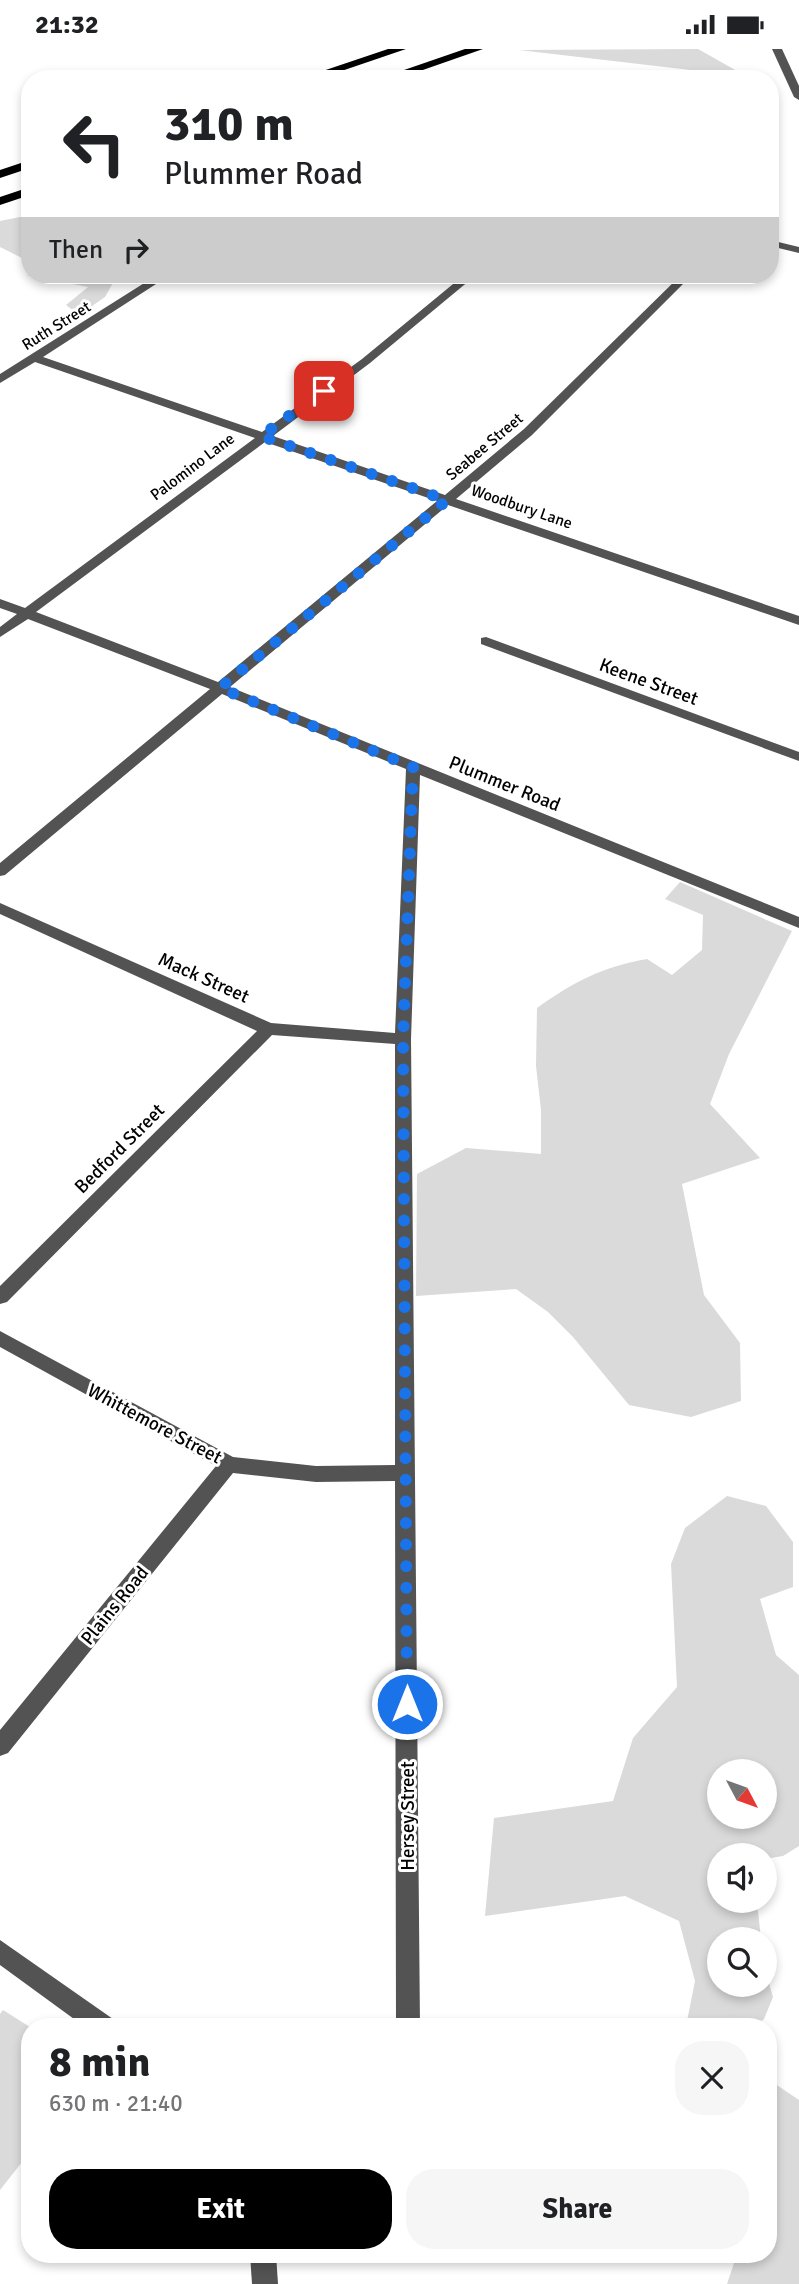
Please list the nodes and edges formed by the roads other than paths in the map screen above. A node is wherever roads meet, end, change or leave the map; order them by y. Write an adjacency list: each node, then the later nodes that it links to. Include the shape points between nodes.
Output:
1 (400, 49): 4 (highway)
2 (477, 49): 5 (highway)
3 (777, 49): 6 (street)
4 (334, 70)
5 (412, 70)
6 (799, 97)
7 (21, 168): 8 (highway)
8 (0, 174)
9 (21, 194): 10 (highway)
10 (0, 201)
11 (779, 245): 12 (street)
12 (799, 250)
13 (150, 284): 16 (street, Ruth Street)
14 (460, 284): 18 (street, Palomino Lane, via 366,362)
15 (678, 284): 19 (street, Seabee Street, via 569,394)
16 (34, 358): 17 (street, Ruth Street); 18 (street, Woodbury Lane)
17 (0, 379)
18 (261, 436): 19 (street, Woodbury Lane); 21 (street, Palomino Lane)
19 (447, 500): 22 (street, Woodbury Lane); 25 (street, Seabee Street)
20 (0, 603): 21 (street, Plummer Road)
21 (26, 613): 23 (street, Palomino Lane); 25 (street, Plummer Road)
22 (799, 621)
23 (0, 632)
24 (486, 642): 26 (street, Keene Street)
25 (220, 688): 27 (street, Plummer Road); 28 (street, Seabee Street)
26 (799, 757)
27 (413, 767): 30 (street, Plummer Road); 32 (street, Hersey Street)
28 (0, 871)
29 (0, 908): 31 (street, Mack Street)
30 (799, 923)
31 (268, 1029): 32 (street, Mack Street); 33 (street, Bedford Street)
32 (403, 1039): 36 (street, Hersey Street)
33 (0, 1297)
34 (0, 1338): 35 (street, Whittemore Street)
35 (229, 1464): 36 (street, Whittemore Street, via 267,1472); 37 (street, Plains Road)
36 (404, 1473): 40 (street, Hersey Street)
37 (0, 1745)
38 (0, 1951): 39 (street)
39 (93, 2018)
40 (408, 2018)
41 (264, 2263): 42 (street)
42 (265, 2284)

